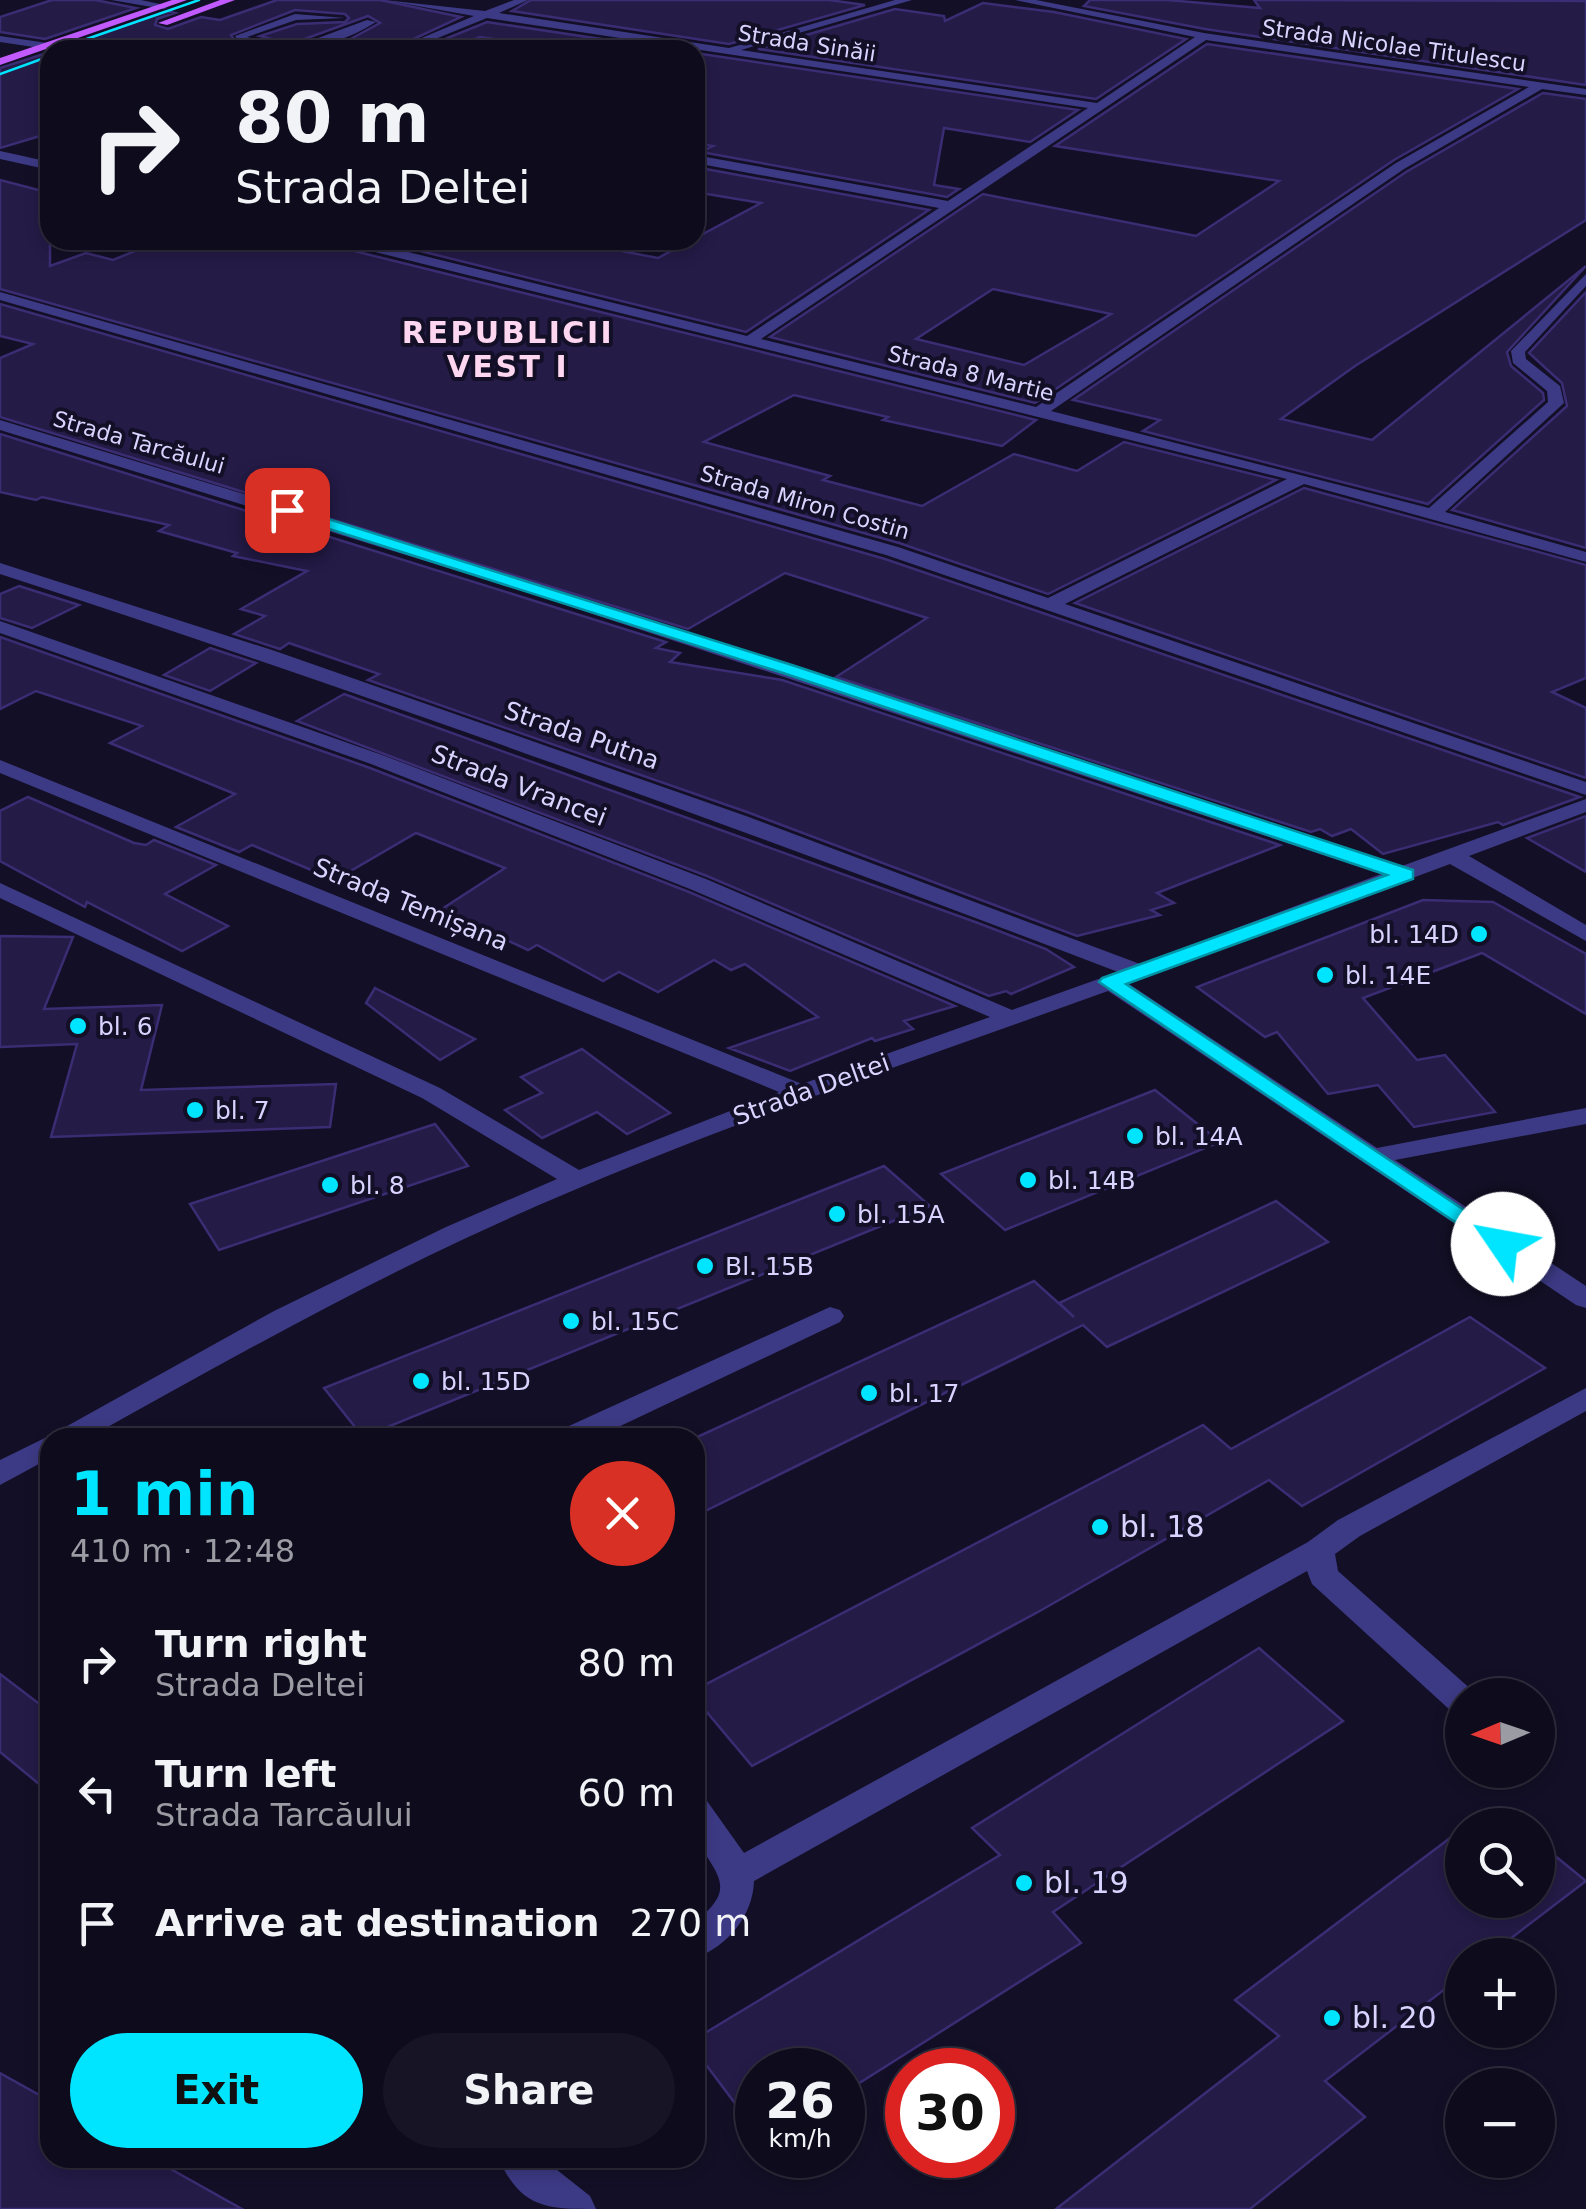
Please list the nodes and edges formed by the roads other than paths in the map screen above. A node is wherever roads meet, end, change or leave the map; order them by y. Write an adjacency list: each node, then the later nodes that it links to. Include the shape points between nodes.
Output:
1 (116, 0): 8 (street)
2 (182, 0): 8 (main road)
3 (230, 0): 12 (main road)
4 (388, 0): 9 (street, Strada Sinăii)
5 (524, 0): 9 (street)
6 (907, 0): 23 (street)
7 (1020, 0): 13 (street, Strada Nicolae Titulescu)
8 (164, 6): 15 (main road)
9 (482, 14): 18 (street); 19 (street, Strada Sinăii)
10 (340, 18): 16 (street, via 295,17)
11 (370, 22): 17 (street)
12 (144, 30)
13 (1204, 36): 25 (street, Strada Nicolae Titulescu); 27 (street)
14 (0, 39): 20 (street)
15 (65, 40)
16 (243, 40)
17 (322, 40)
18 (421, 40)
19 (657, 40)
20 (40, 45)
21 (705, 47): 23 (street, Strada Sinăii)
22 (40, 48): 24 (main road)
23 (724, 50): 27 (street, Strada Sinăii)
24 (0, 62)
25 (1538, 86): 26 (street, Strada Nicolae Titulescu); 36 (street, via 1400,166)
26 (1586, 92)
27 (1102, 106): 31 (street)
28 (0, 155): 30 (street)
29 (705, 161): 31 (street)
30 (40, 164)
31 (952, 206): 35 (street)
32 (384, 250): 35 (street, Strada 8 Martie)
33 (1586, 278): 39 (street, via 1518,351 1528,370 1556,388 1556,403)
34 (0, 296): 42 (street, Strada Miron Costin, via 892,550)
35 (750, 342): 36 (street, Strada 8 Martie)
36 (1038, 413): 38 (street, Strada 8 Martie)
37 (0, 425): 48 (street, Strada Tarcăului, via 770,663)
38 (1302, 478): 39 (street, Strada 8 Martie); 42 (street)
39 (1434, 513): 40 (street, Strada 8 Martie)
40 (1586, 557)
41 (0, 568): 51 (street, Strada Putna, via 685,800)
42 (1053, 603): 45 (street, Strada Miron Costin)
43 (0, 627): 53 (street, Strada Vrancei, via 396,766)
44 (0, 766): 54 (street, Strada Temișana)
45 (1586, 789)
46 (1581, 812): 47 (street, Strada Deltei)
47 (1454, 857): 48 (street, Strada Deltei); 50 (street)
48 (1406, 874): 51 (street, Strada Deltei)
49 (0, 890): 57 (street, via 431,1092)
50 (1586, 934)
51 (1140, 972): 52 (street, Strada Deltei)
52 (1110, 982): 53 (street, Strada Deltei); 56 (street)
53 (1009, 1016): 54 (street, Strada Deltei)
54 (802, 1092): 57 (street, Strada Deltei)
55 (1586, 1116): 56 (street)
56 (1372, 1157): 58 (street)
57 (576, 1180): 61 (street, Strada Deltei, via 284,1316)
58 (1586, 1299)
59 (830, 1316): 62 (street)
60 (1586, 1398): 65 (street)
61 (91, 1428)
62 (589, 1428)
63 (40, 1456): 64 (street, Strada Deltei)
64 (0, 1474)
65 (1319, 1550): 66 (street, via 1323,1576); 68 (street)
66 (1445, 1686)
67 (705, 1824): 68 (street)
68 (738, 1872): 69 (street, via 726,1919)
69 (705, 1936)
70 (527, 2168): 71 (street)
71 (576, 2209)

